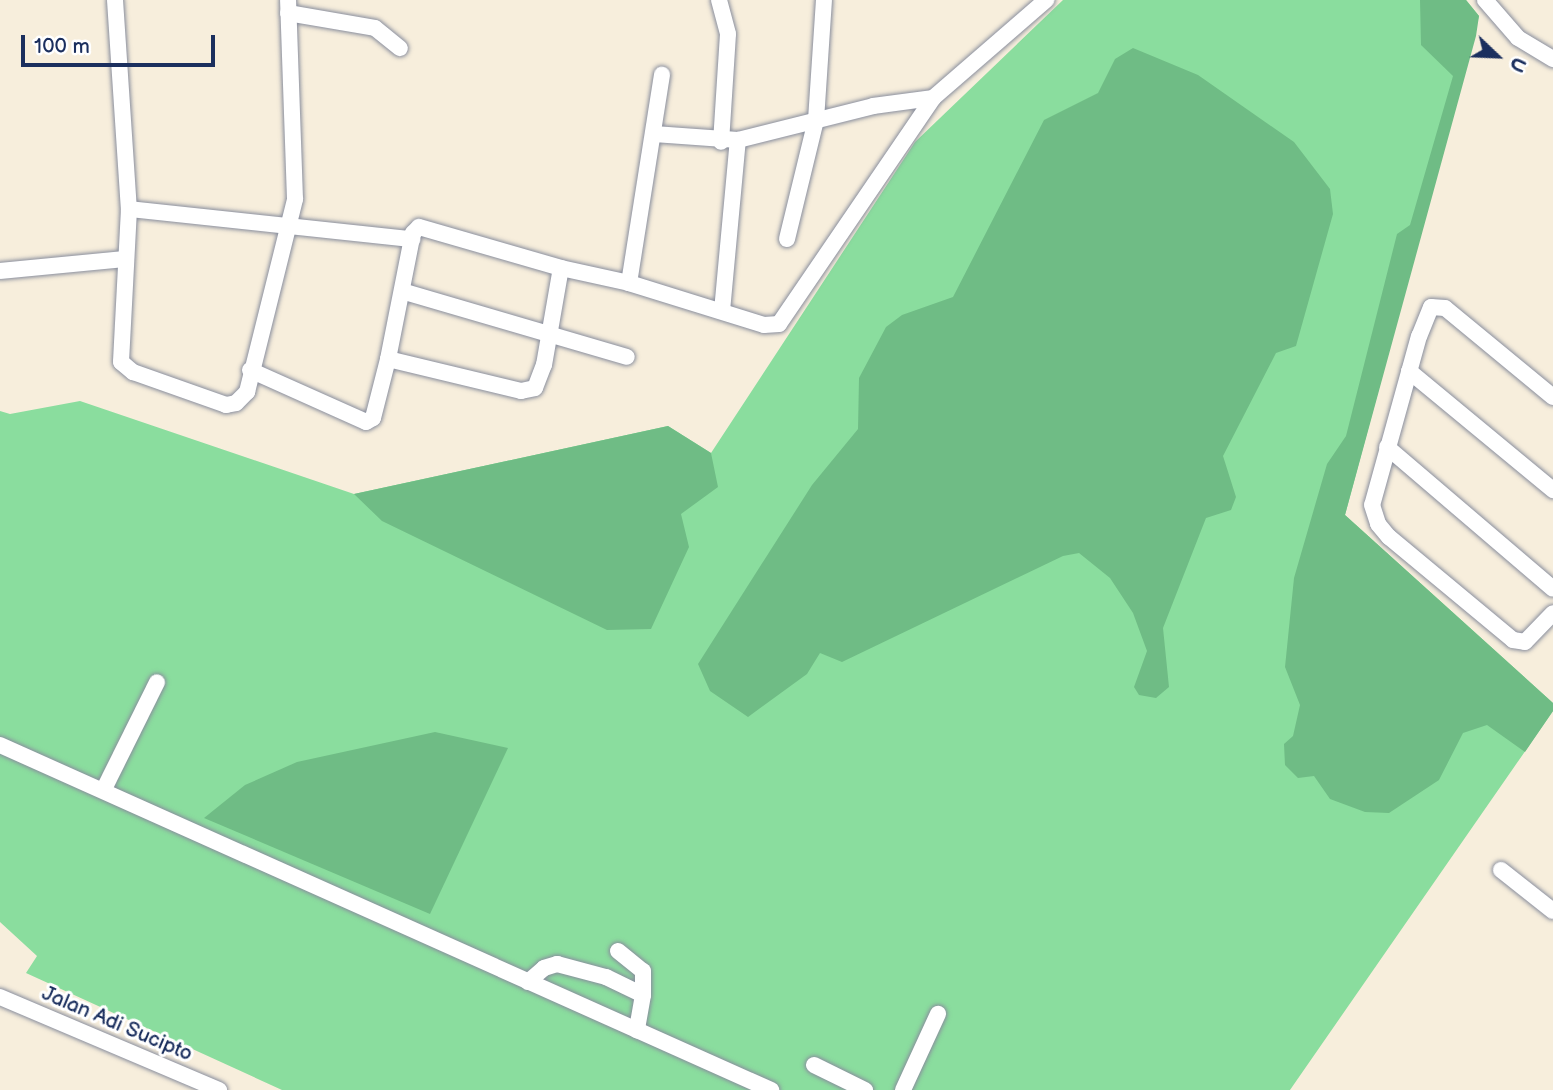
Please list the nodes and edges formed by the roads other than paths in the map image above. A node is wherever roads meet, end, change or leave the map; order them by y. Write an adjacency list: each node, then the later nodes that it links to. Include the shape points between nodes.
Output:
1 (115, 0): 15 (street)
2 (719, 0): 14 (street, via 728,34)
3 (824, 0): 11 (street)
4 (1046, 0): 10 (street)
5 (1485, 0): 8 (street, via 1518,38)
6 (288, 6): 7 (street, via 375,28); 16 (street, via 296,174)
7 (400, 48)
8 (1553, 59)
9 (662, 75): 12 (street)
10 (933, 98): 11 (street); 24 (street, via 872,182 783,320 764,325)
11 (816, 120): 13 (street); 18 (street)
12 (654, 134): 14 (street); 22 (street)
13 (738, 140): 14 (street); 24 (street)
14 (721, 142)
15 (129, 209): 16 (street); 19 (street)
16 (289, 228): 17 (street); 28 (street)
17 (412, 239): 20 (street, via 415,230 424,228); 23 (street)
18 (787, 239)
19 (124, 259): 21 (street); 28 (street, via 119,351 124,366 226,405 244,398)
20 (561, 268): 22 (street); 25 (street)
21 (0, 271)
22 (629, 283): 24 (street)
23 (404, 292): 25 (street); 27 (street)
24 (722, 311)
25 (548, 333): 26 (street); 27 (street, via 540,383 529,392)
26 (627, 358)
27 (388, 359): 28 (street, via 373,418 366,422)
28 (250, 370)
29 (1409, 371): 30 (street, via 1425,315 1438,306); 31 (street); 32 (street)
30 (1553, 397)
31 (1387, 447): 33 (street); 34 (street, via 1372,505 1378,524 1389,537 1518,642 1530,638)
32 (1553, 490)
33 (1553, 589)
34 (1553, 612)
35 (157, 682): 37 (street)
36 (0, 745): 37 (street)
37 (104, 789): 41 (street)
38 (1501, 870): 39 (street)
39 (1553, 911)
40 (618, 951): 42 (street, via 643,971)
41 (528, 982): 42 (street, via 557,964 606,977); 45 (street)
42 (643, 995): 45 (street)
43 (0, 997): 47 (street, Jalan Adi Sucipto)
44 (938, 1014): 50 (street)
45 (637, 1030): 48 (street)
46 (814, 1065): 49 (street)
47 (219, 1090)
48 (771, 1090)
49 (865, 1090)
50 (903, 1090)

